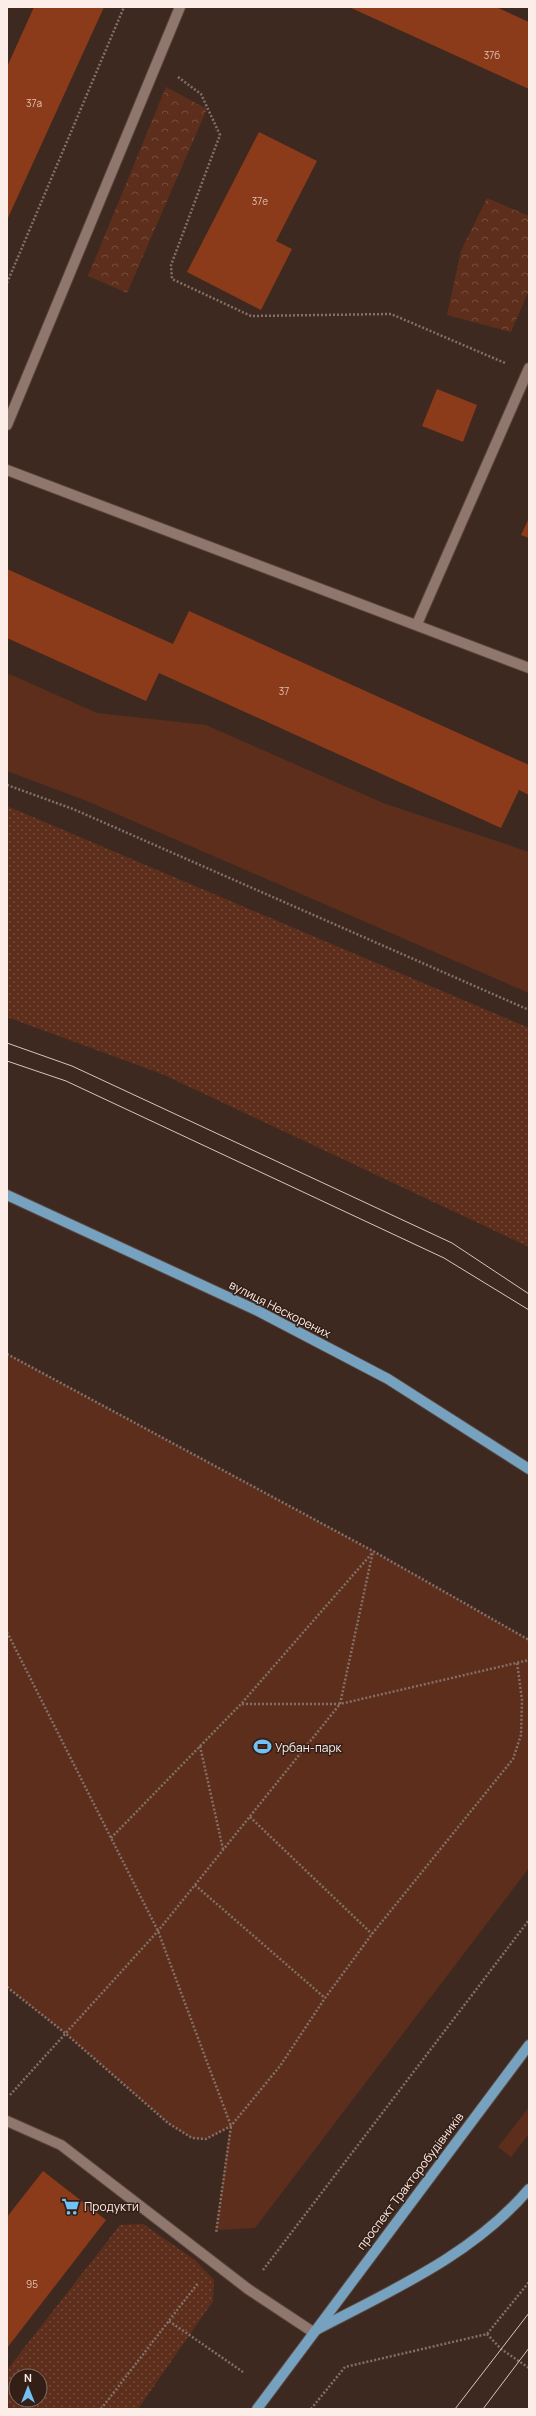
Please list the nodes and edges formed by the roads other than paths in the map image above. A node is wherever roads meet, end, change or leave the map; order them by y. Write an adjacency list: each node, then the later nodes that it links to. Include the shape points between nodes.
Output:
1 (180, 7): 3 (lane)
2 (528, 370): 5 (lane)
3 (7, 426)
4 (7, 470): 5 (lane)
5 (417, 624): 6 (lane)
6 (529, 668)
7 (7, 1195): 8 (main road, вулиця Нескорених, via 258,1310 388,1379)
8 (529, 1469)
9 (529, 2045): 12 (main road, проспект Тракторобудівників)
10 (7, 2121): 12 (lane, via 61,2145 248,2289)
11 (529, 2189): 12 (main road, проспект Тракторобудівників, via 514,2207 477,2239 436,2267)
12 (313, 2332): 13 (main road, проспект Тракторобудівників)
13 (257, 2409)

